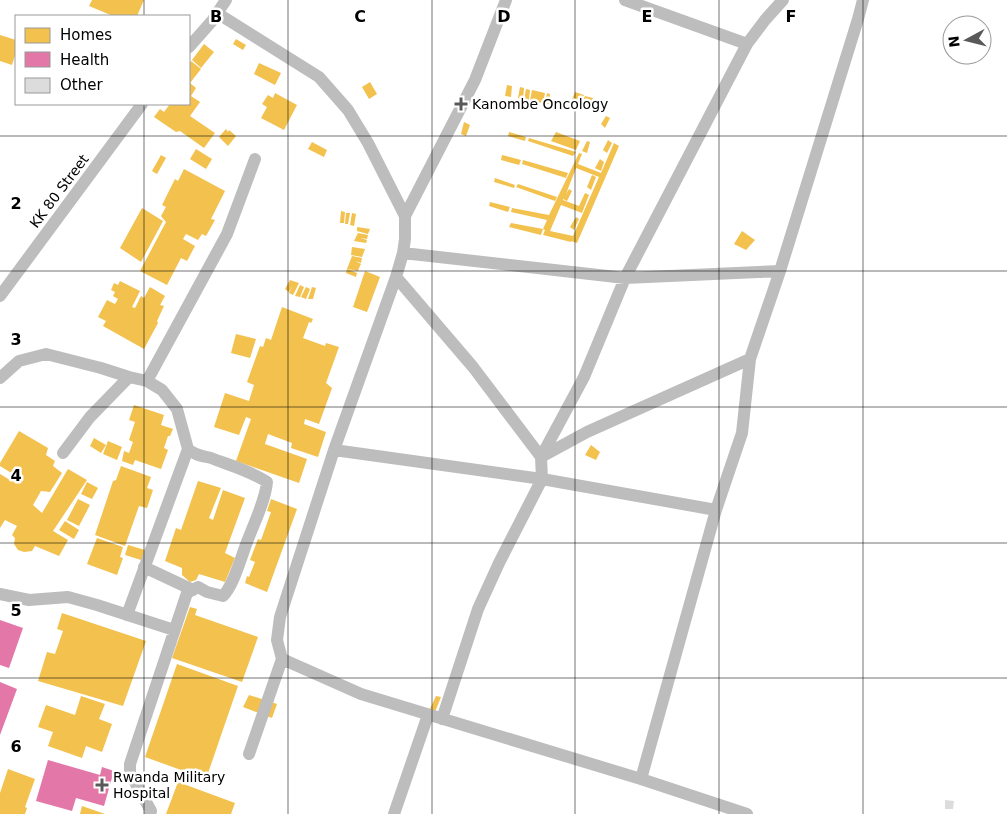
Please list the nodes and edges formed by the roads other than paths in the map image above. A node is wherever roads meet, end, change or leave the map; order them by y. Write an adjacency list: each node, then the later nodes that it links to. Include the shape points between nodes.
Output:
1 (226, 0): 6 (street)
2 (506, 0): 11 (street, via 475,80)
3 (625, 0): 7 (street)
4 (783, 0): 7 (street)
5 (863, 0): 13 (street)
6 (217, 14): 8 (street); 11 (street, via 319,78 348,110)
7 (747, 44): 15 (street)
8 (190, 46)
9 (141, 105): 16 (street, KK 80 Street)
10 (255, 159): 20 (street, via 227,234)
11 (405, 216): 12 (street)
12 (403, 253): 14 (street); 15 (street)
13 (780, 271): 15 (street); 17 (street)
14 (396, 277): 22 (street); 24 (street, via 473,368)
15 (625, 278): 24 (street, via 584,377)
16 (0, 296)
17 (750, 359): 24 (street, via 587,432); 26 (street, via 742,433)
18 (129, 377): 19 (street, via 46,354 19,361); 20 (street); 23 (street, via 90,417)
19 (0, 378)
20 (147, 381): 21 (street, via 162,390 177,409)
21 (188, 449): 27 (street); 28 (street, via 267,482 226,593 223,596 198,587)
22 (334, 450): 25 (street); 32 (street, via 280,617 277,640)
23 (62, 453)
24 (541, 457): 25 (street)
25 (542, 479): 26 (street); 34 (street, via 478,609)
26 (716, 510): 36 (street)
27 (144, 567): 28 (street); 30 (street)
28 (193, 590): 31 (street, via 187,593)
29 (0, 594): 30 (street, via 29,600 68,597)
30 (126, 614): 31 (street)
31 (174, 630): 37 (street, via 130,764 130,772 151,810)
32 (282, 659): 33 (street, via 361,694); 35 (street)
33 (428, 715): 34 (street); 38 (street)
34 (442, 719): 36 (street)
35 (249, 754)
36 (642, 779): 39 (street)
37 (150, 814)
38 (394, 814)
39 (747, 814)

